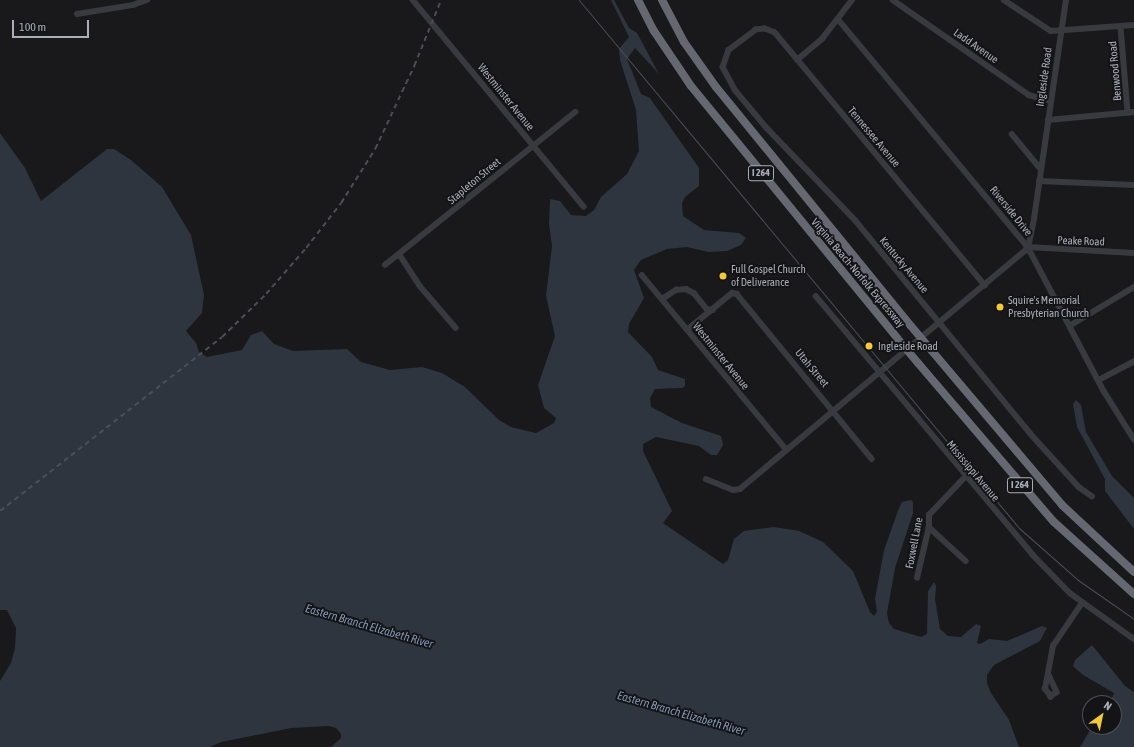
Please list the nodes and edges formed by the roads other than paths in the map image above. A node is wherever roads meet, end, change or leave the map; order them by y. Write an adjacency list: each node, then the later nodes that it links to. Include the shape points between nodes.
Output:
1 (147, 0): 9 (street, via 133,5)
2 (413, 0): 21 (street, Westminster Avenue)
3 (638, 0): 54 (highway, Virginia Beach-Norfolk Expressway / I 264, bridge, via 654,31 690,86 918,363 1049,516)
4 (662, 0): 52 (highway, Virginia Beach-Norfolk Expressway / I 264, bridge, via 684,42 716,88 911,326 1052,494)
5 (852, 0): 10 (street)
6 (893, 0): 16 (street, Ladd Avenue, via 1029,95)
7 (1004, 0): 13 (street, via 1048,29)
8 (1066, 0): 13 (street, Ingleside Road)
9 (77, 14)
10 (838, 19): 15 (street, via 818,44); 26 (street, Riverside Drive)
11 (1134, 25): 12 (street)
12 (1121, 27): 13 (street); 18 (street, Benwood Road)
13 (1062, 30): 16 (street, Ingleside Road)
14 (737, 43): 15 (street, Tennessee Avenue, via 756,30 770,30); 36 (street, Kentucky Avenue, via 728,50 723,62 724,72 732,86 766,127 856,222)
15 (798, 60): 31 (street, Tennessee Avenue)
16 (1051, 101): 19 (street, Ingleside Road)
17 (575, 112): 21 (street, Stapleton Street)
18 (1131, 113): 19 (street)
19 (1048, 120): 22 (street, Ingleside Road)
20 (1012, 134): 22 (street)
21 (533, 146): 25 (street, Westminster Avenue); 28 (street, Stapleton Street)
22 (1041, 169): 23 (street, Ingleside Road)
23 (1039, 181): 24 (street); 26 (street, Ingleside Road)
24 (1134, 185)
25 (584, 207)
26 (1028, 247): 27 (street, Peake Road); 31 (street); 37 (street, Riverside Drive)
27 (1134, 253)
28 (400, 255): 29 (street, Stapleton Street); 38 (street, via 420,286)
29 (385, 265)
30 (642, 275): 34 (street, Westminster Avenue)
31 (985, 286): 36 (street)
32 (1134, 287): 37 (street)
33 (816, 296): 41 (street, Mississippi Avenue)
34 (662, 299): 35 (street, via 676,290 686,289 694,293 707,309); 39 (street, Westminster Avenue)
35 (712, 310): 39 (street); 43 (street, Utah Street, via 734,293)
36 (940, 324): 41 (street); 49 (street, Kentucky Avenue, via 1030,433 1079,487)
37 (1071, 325): 42 (street, Riverside Drive)
38 (456, 328)
39 (687, 330): 45 (street, Westminster Avenue)
40 (1134, 361): 42 (street)
41 (880, 373): 43 (street); 47 (street, Mississippi Avenue)
42 (1099, 380): 44 (street, Riverside Drive)
43 (835, 411): 45 (street); 46 (street, Utah Street)
44 (1133, 436)
45 (786, 449): 48 (street, via 740,489 733,490)
46 (872, 459)
47 (965, 477): 50 (street, Foxwell Lane, via 931,512); 55 (street, Mississippi Avenue, via 1033,555)
48 (706, 479)
49 (1092, 496)
50 (929, 527): 51 (street); 53 (street, Foxwell Lane)
51 (966, 561)
52 (1134, 572)
53 (917, 578)
54 (1134, 594)
55 (1082, 602): 56 (street, Mississippi Avenue); 57 (street, via 1053,646)
56 (1134, 639)
57 (1049, 675)

